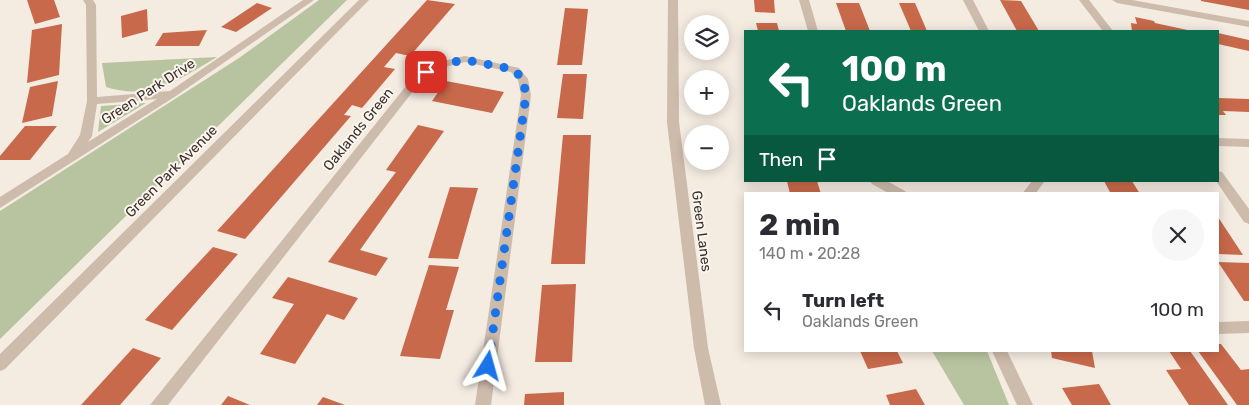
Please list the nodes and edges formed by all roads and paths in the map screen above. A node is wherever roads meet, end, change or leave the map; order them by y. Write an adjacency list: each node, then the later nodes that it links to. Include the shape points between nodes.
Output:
1 (309, 0): 13 (street, Green Park Drive)
2 (364, 0): 28 (street, Green Park Avenue)
3 (673, 0): 31 (street, Green Lanes, via 673,122 702,348)
4 (804, 0): 10 (street)
5 (968, 0): 11 (street)
6 (1084, 0): 12 (street)
7 (1117, 0): 9 (street)
8 (93, 2): 14 (street)
9 (1249, 24)
10 (813, 30)
11 (983, 30)
12 (1107, 30)
13 (172, 94): 14 (street); 17 (street, Green Park Drive)
14 (92, 101): 17 (street, via 86,136)
15 (1219, 142): 16 (street)
16 (1249, 142)
17 (66, 162): 23 (street, Green Park Drive)
18 (1219, 176): 24 (street)
19 (878, 182): 21 (street)
20 (1038, 182): 22 (street)
21 (897, 192)
22 (1030, 192)
23 (0, 203)
24 (1249, 218)
25 (1249, 327): 26 (street)
26 (1219, 328)
27 (999, 352): 32 (street)
28 (0, 364)
29 (158, 405): 30 (street, Oaklands Green, via 410,88 426,72 442,64 465,60 514,70 523,79 526,95)
30 (483, 405)
31 (713, 405)
32 (1025, 405)

